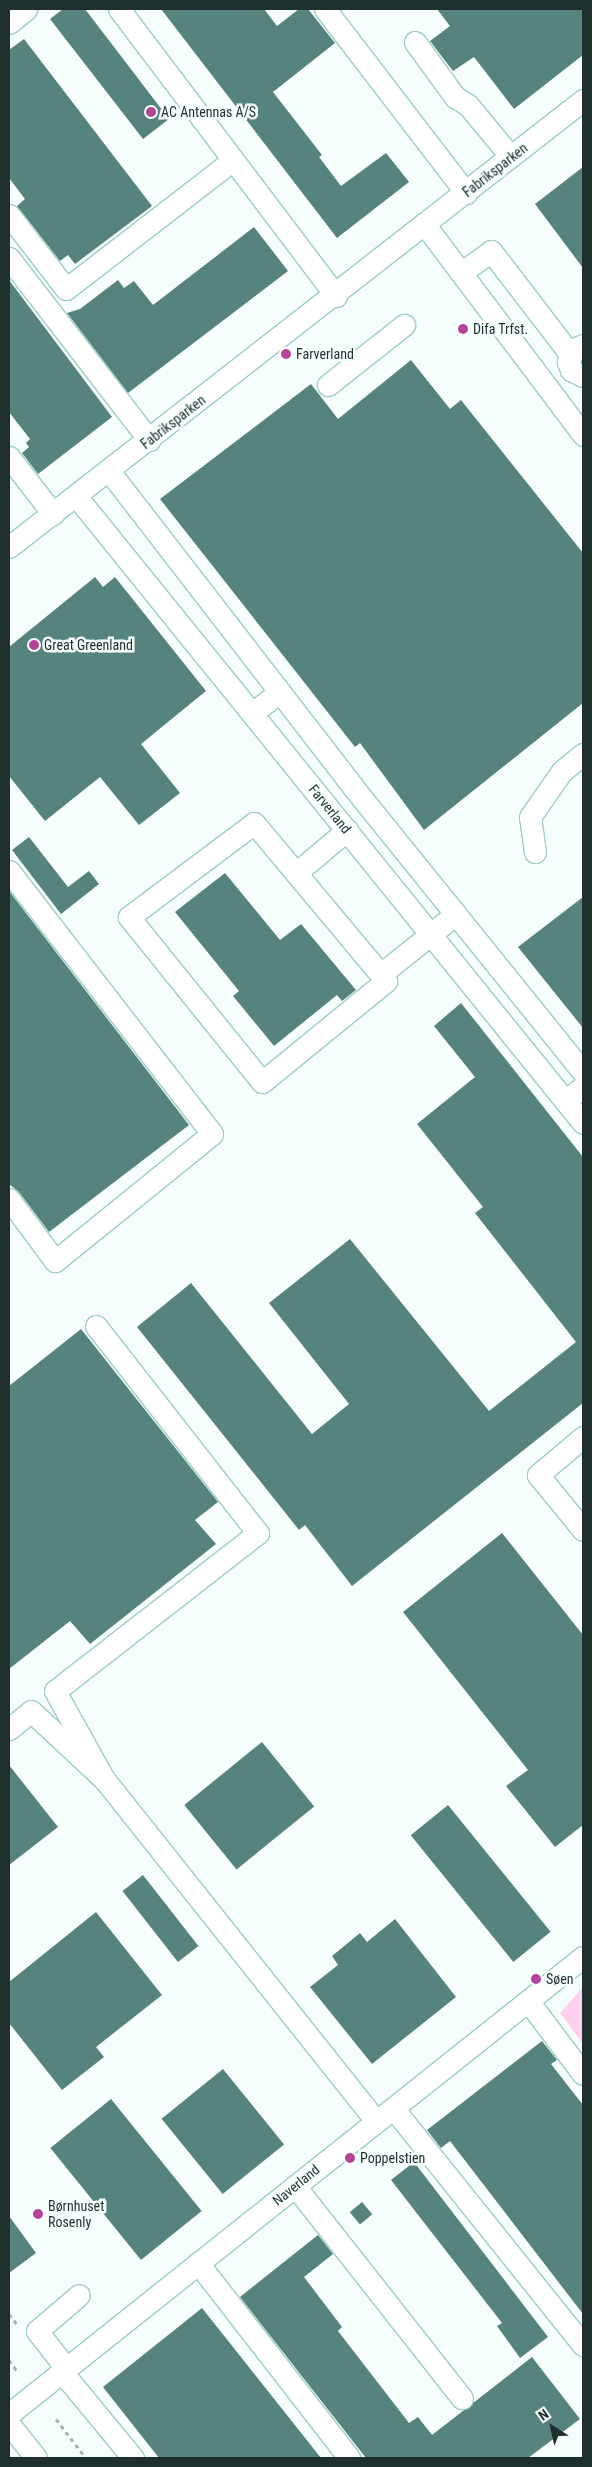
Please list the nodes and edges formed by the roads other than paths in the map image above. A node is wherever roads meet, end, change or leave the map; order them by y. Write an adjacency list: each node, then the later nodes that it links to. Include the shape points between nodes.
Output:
1 (26, 9): 4 (street)
2 (119, 9): 8 (street)
3 (325, 9): 9 (street)
4 (9, 23)
5 (415, 42): 7 (street, via 455,97 468,105)
6 (583, 100): 7 (street, Fabriksparken)
7 (511, 157): 9 (street, Fabriksparken)
8 (233, 160): 10 (street, via 66,289); 14 (street)
9 (466, 193): 11 (street, Fabriksparken)
10 (9, 215)
11 (425, 226): 13 (street); 14 (street, Fabriksparken)
12 (9, 258): 20 (street)
13 (461, 273): 16 (street, via 491,251); 17 (street)
14 (336, 296): 20 (street, Fabriksparken)
15 (404, 325): 18 (street)
16 (576, 360): 17 (street)
17 (535, 371): 19 (street)
18 (328, 385)
19 (583, 435)
20 (149, 440): 22 (street, Fabriksparken)
21 (9, 457): 24 (street)
22 (109, 471): 23 (street, Fabriksparken); 26 (street)
23 (76, 496): 24 (street, Fabriksparken); 27 (street, Farverland)
24 (53, 514): 25 (street, Fabriksparken)
25 (11, 540)
26 (280, 692): 27 (street); 33 (street)
27 (252, 713): 29 (street, Farverland)
28 (583, 754): 30 (street, via 562,771 530,817)
29 (347, 830): 32 (street); 34 (street, Farverland)
30 (534, 852)
31 (9, 871): 42 (street, via 212,1134 55,1261)
32 (296, 873): 36 (street); 36 (street, via 254,823 129,917 262,1082 386,981)
33 (456, 914): 34 (street); 35 (street)
34 (431, 934): 36 (street); 37 (street, Farverland)
35 (494, 961): 37 (street); 38 (street)
36 (380, 974)
37 (469, 981): 40 (street, Farverland)
38 (583, 1072)
39 (583, 1087): 40 (street)
40 (565, 1101): 41 (street, Farverland)
41 (583, 1123)
42 (9, 1199)
43 (96, 1326): 47 (street, via 258,1533 55,1691)
44 (583, 1437): 45 (street, via 538,1475)
45 (583, 1530)
46 (9, 1729): 47 (street, via 31,1711)
47 (104, 1780): 52 (street)
48 (583, 1957): 49 (street, Naverland)
49 (528, 2001): 50 (street); 51 (street, Naverland)
50 (583, 2074)
51 (393, 2108): 52 (street, Naverland); 56 (street)
52 (376, 2121): 53 (street, Naverland)
53 (295, 2186): 54 (street, Naverland); 58 (street)
54 (198, 2263): 57 (street, Naverland); 63 (street)
55 (80, 2295): 57 (street, via 36,2331)
56 (583, 2345)
57 (64, 2370): 59 (street, Naverland); 62 (street)
58 (462, 2398)
59 (9, 2414)
60 (9, 2424): 61 (street)
61 (36, 2458)
62 (133, 2458)
63 (348, 2458)

